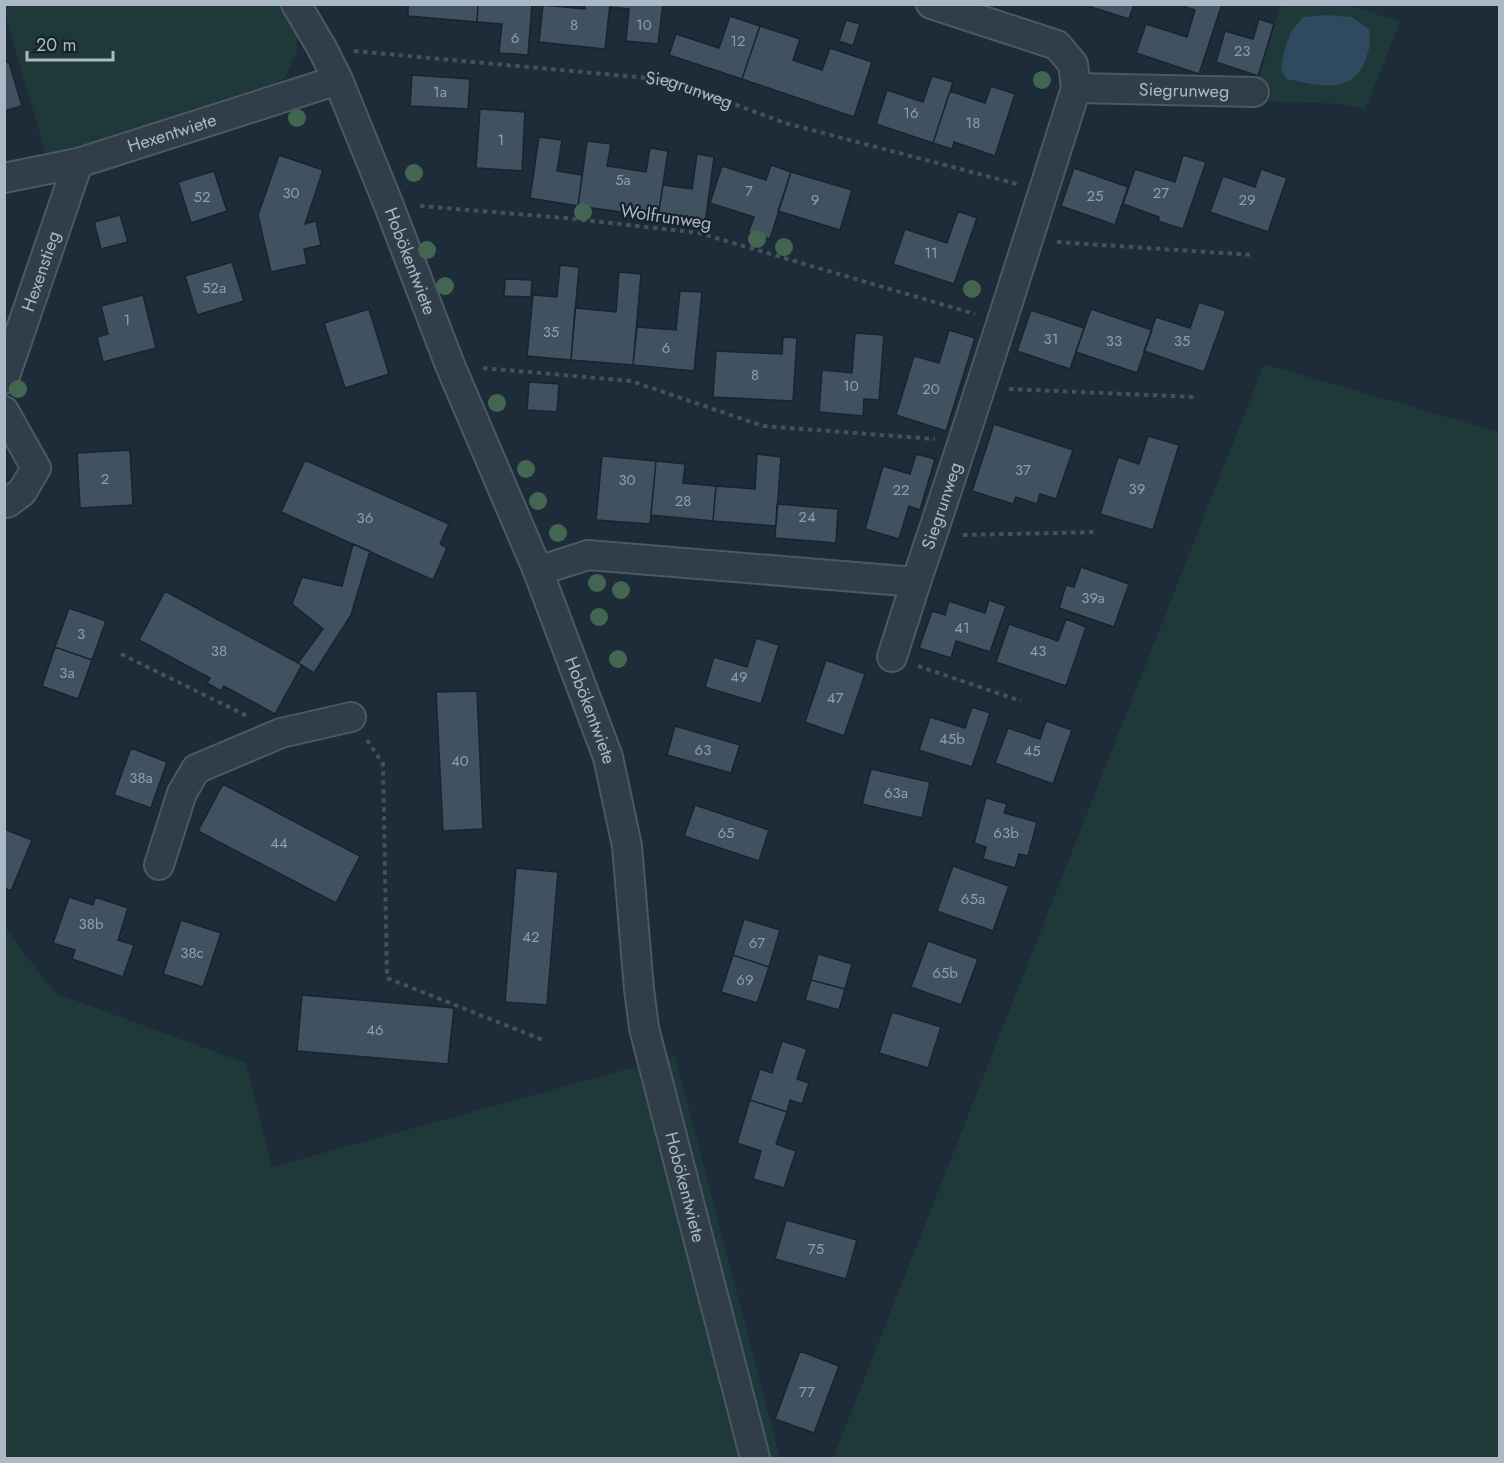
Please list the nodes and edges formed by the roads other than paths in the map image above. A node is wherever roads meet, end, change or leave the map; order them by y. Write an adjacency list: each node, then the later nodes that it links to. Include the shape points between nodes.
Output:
1 (296, 4): 3 (street, Hobökentwiete)
2 (931, 4): 4 (street, via 1057,45 1073,64)
3 (338, 80): 6 (street, Hexentwiete); 11 (street, Hobökentwiete, via 450,365)
4 (1076, 88): 5 (street, Siegrunweg); 12 (street, Siegrunweg)
5 (1254, 92)
6 (78, 163): 7 (street, Hexentwiete); 8 (street, Hexenstieg)
7 (4, 178)
8 (4, 379)
9 (4, 411): 10 (street, via 36,468 22,492)
10 (4, 502)
11 (538, 571): 12 (street, via 588,555); 16 (street, Hobökentwiete, via 608,757 627,846 644,1028)
12 (916, 582): 13 (street, Siegrunweg)
13 (891, 657)
14 (351, 717): 15 (street, via 281,733 196,769 182,793)
15 (159, 865)
16 (755, 1458)

